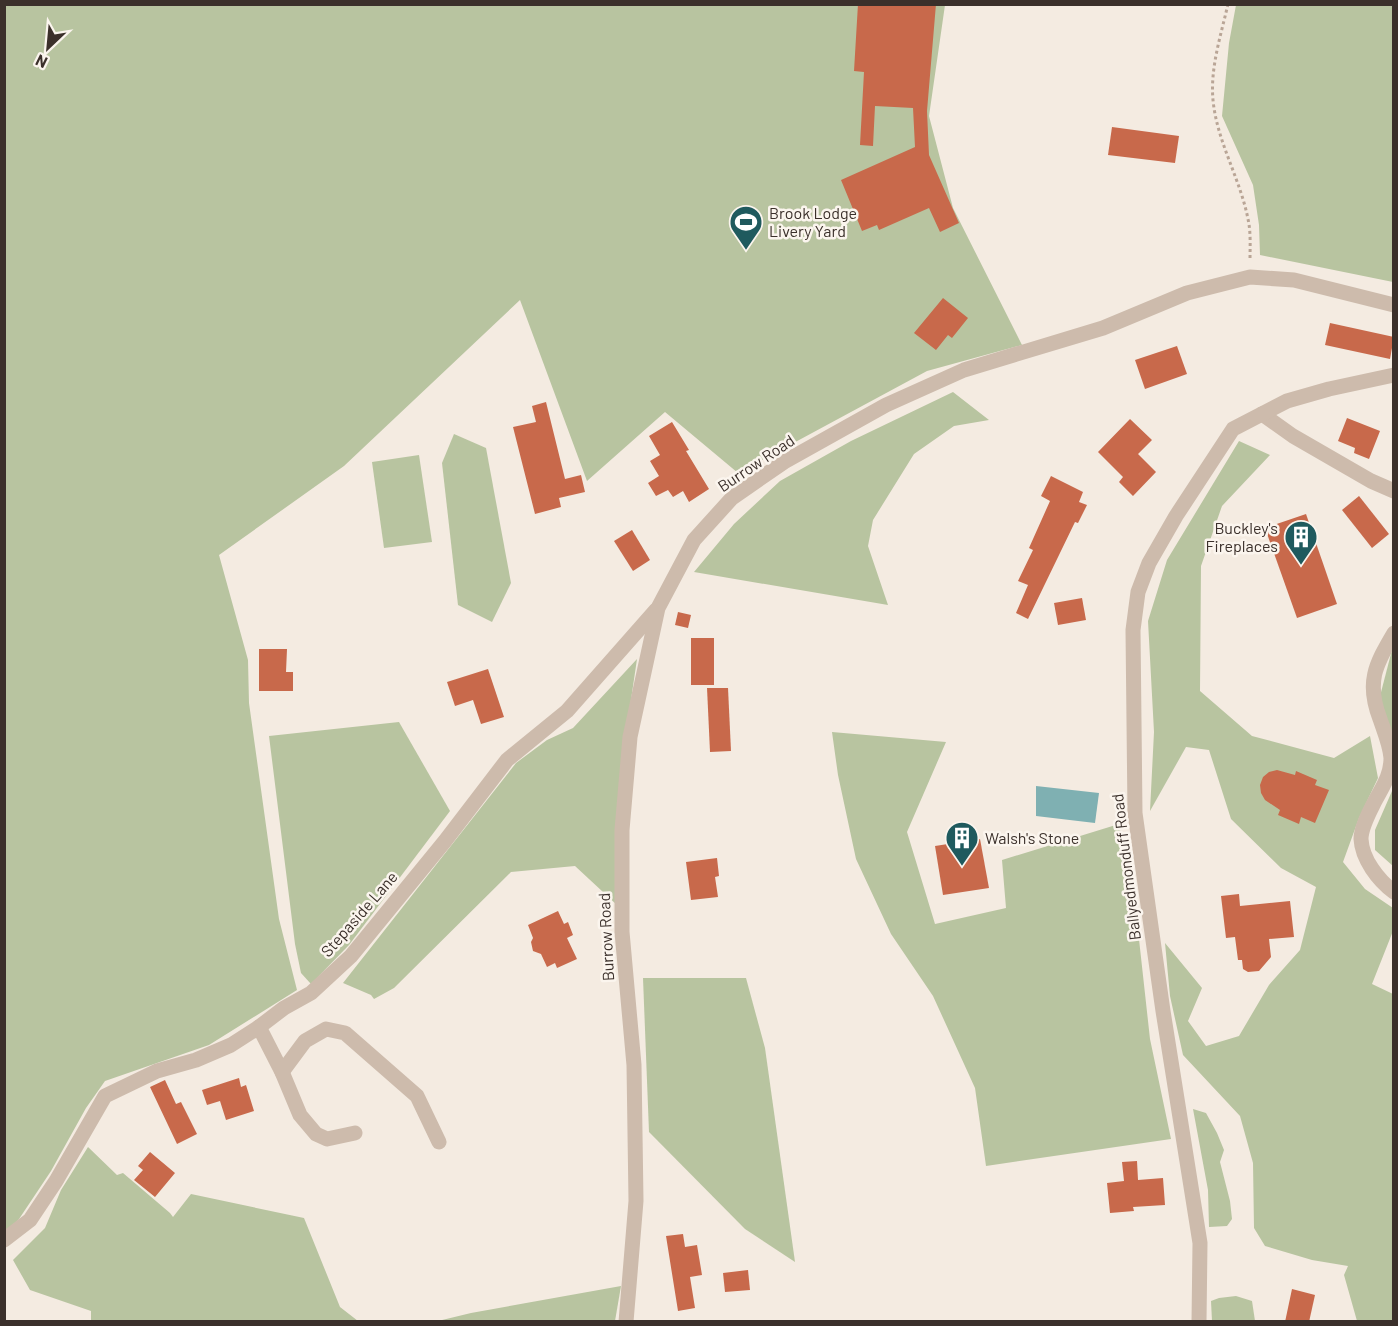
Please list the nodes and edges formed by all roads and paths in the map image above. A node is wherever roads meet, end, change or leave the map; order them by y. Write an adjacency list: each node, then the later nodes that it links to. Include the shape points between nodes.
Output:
1 (1228, 4): 2 (path, via 1214,64 1213,99 1220,136 1249,220)
2 (1250, 278): 3 (street, Burrow Road, via 1294,280); 7 (street, Burrow Road, via 1187,293 1103,328 964,370 886,405 784,462 732,498 694,540)
3 (1394, 305)
4 (1394, 375): 5 (street, Ballyedmonduff Road, via 1287,401)
5 (1262, 414): 6 (street, via 1293,436); 16 (street, Ballyedmonduff Road, via 1233,429 1176,516 1149,563 1138,592 1133,630 1135,813 1200,1243)
6 (1394, 491)
7 (658, 608): 10 (street, Stepaside Lane, via 567,711 507,760 351,956 311,993); 15 (street, Burrow Road, via 630,737 622,830 622,932 633,1065 636,1201)
8 (1394, 633): 9 (street, via 1372,684 1373,700 1391,757 1390,773 1361,837 1364,855)
9 (1394, 892)
10 (259, 1027): 11 (street); 14 (street, Stepaside Lane, via 231,1045 157,1071 105,1096 30,1220)
11 (282, 1072): 12 (street, via 300,1115 316,1134 327,1138); 13 (street, via 305,1041 326,1029 345,1033 417,1096)
12 (355, 1133)
13 (440, 1143)
14 (4, 1240)
15 (626, 1322)
16 (1199, 1322)

